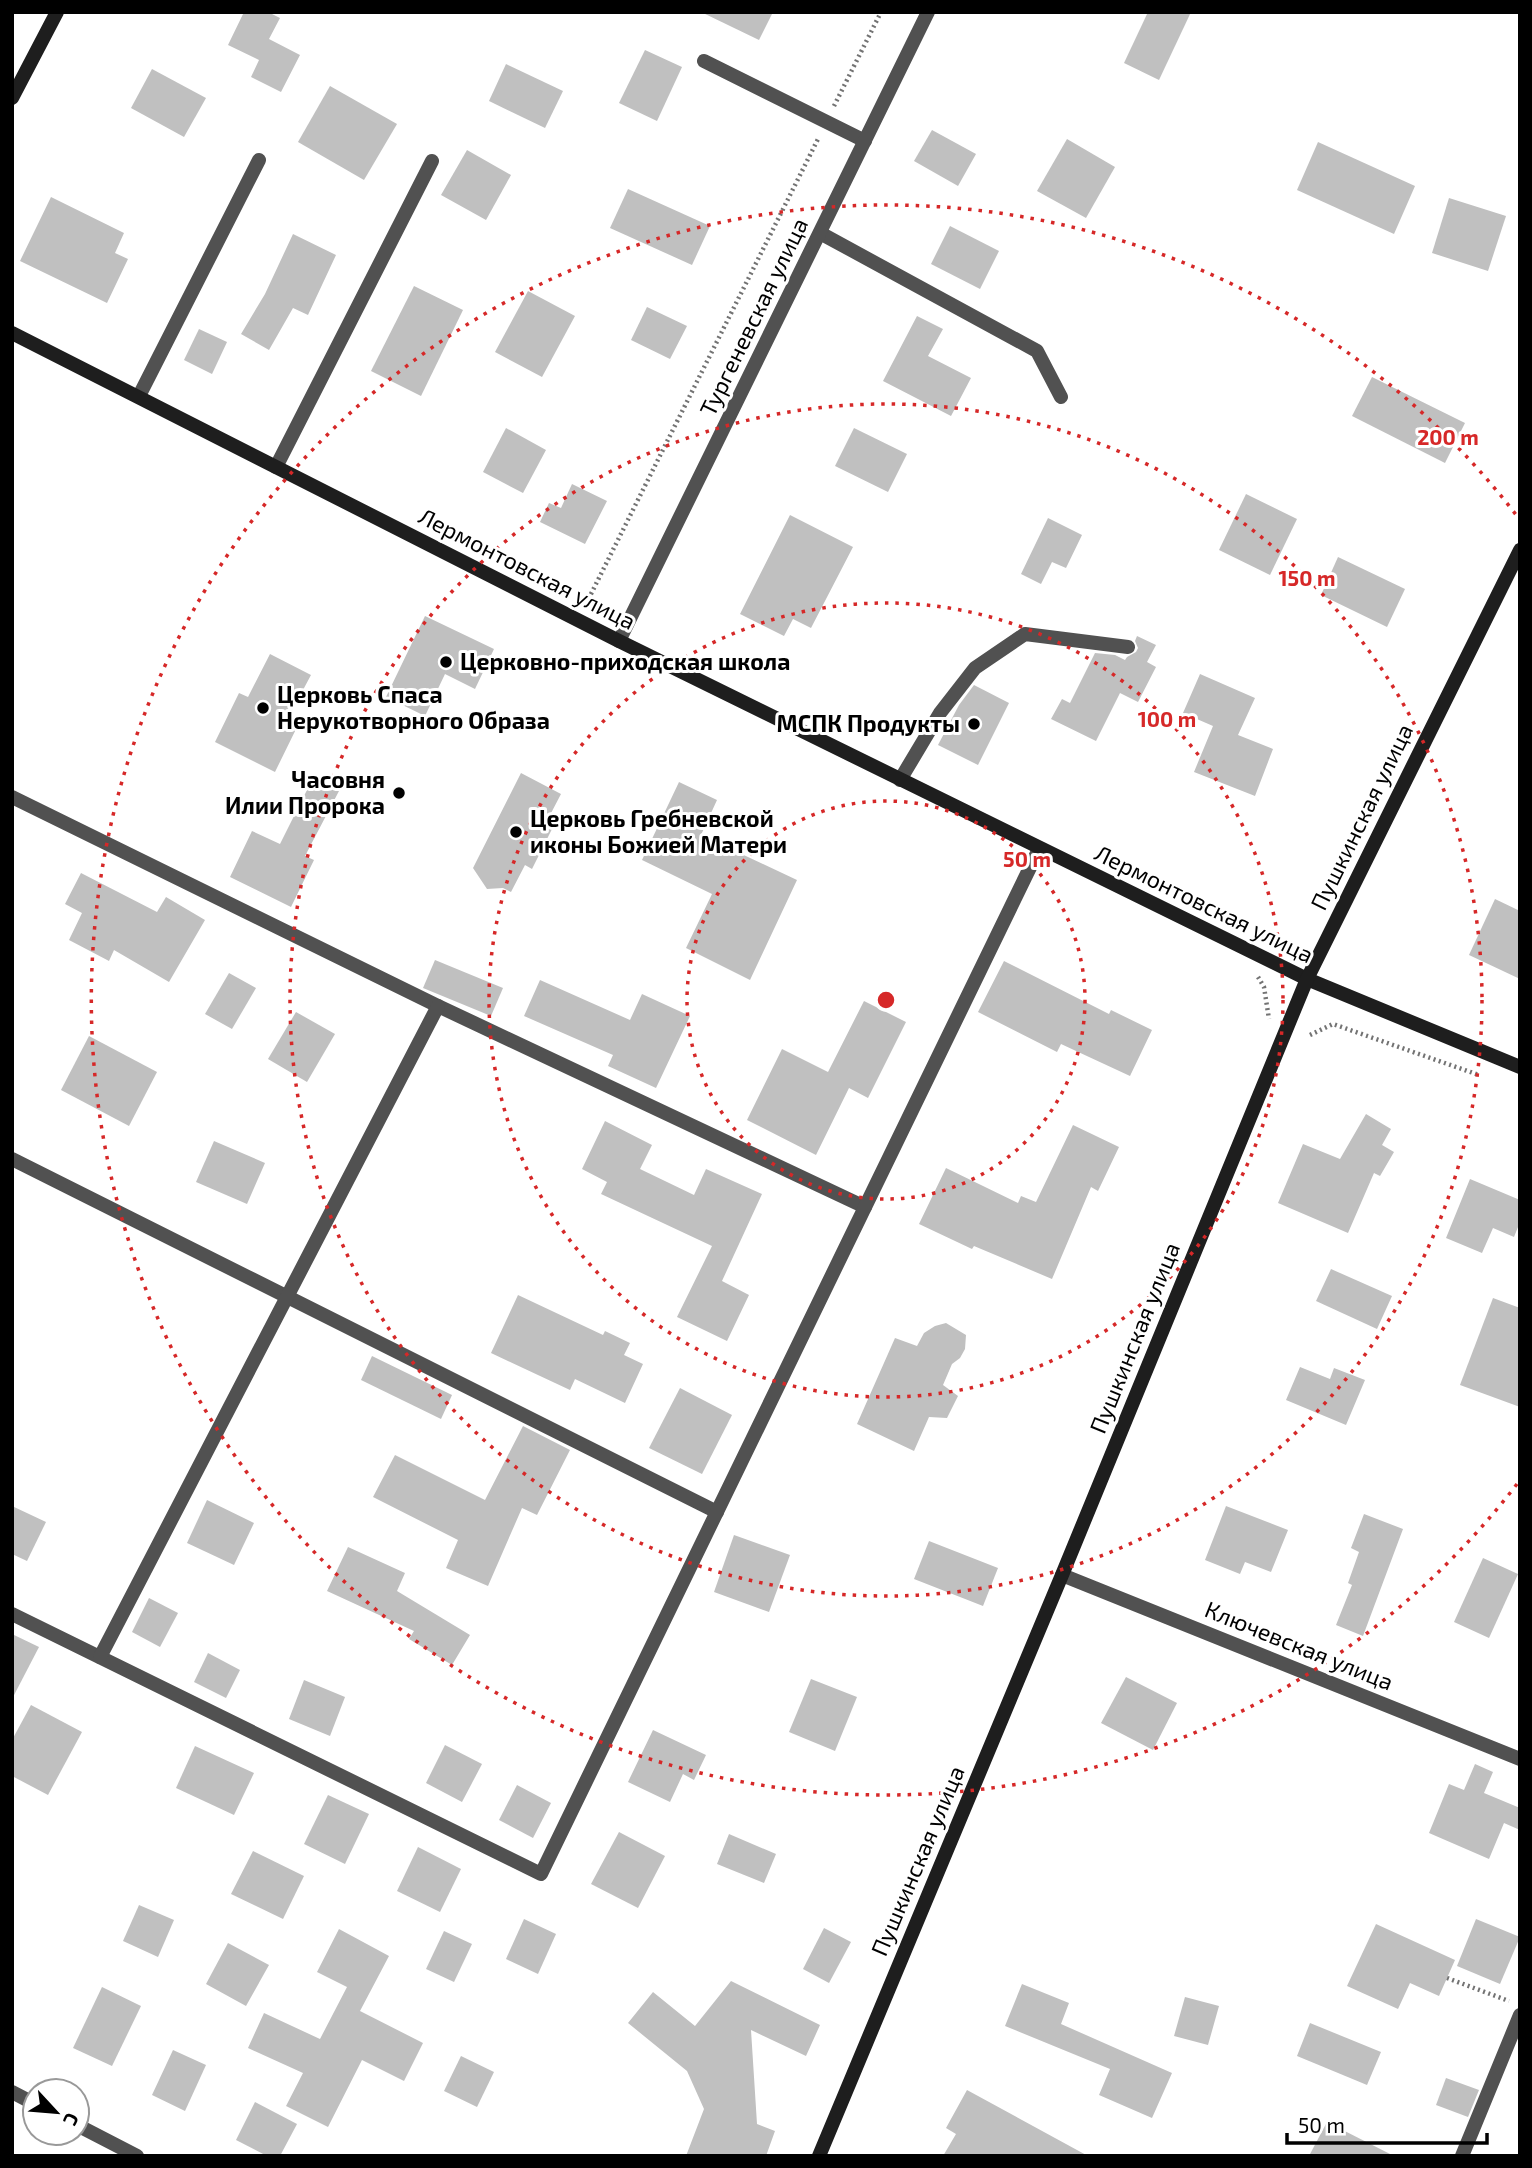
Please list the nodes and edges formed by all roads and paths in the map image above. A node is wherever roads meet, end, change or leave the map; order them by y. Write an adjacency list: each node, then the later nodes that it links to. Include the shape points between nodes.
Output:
1 (57, 12): 5 (street)
2 (881, 12): 6 (path)
3 (928, 12): 7 (street, Тургеневская улица)
4 (704, 61): 6 (street)
5 (12, 98)
6 (826, 122): 7 (street); 16 (path)
7 (865, 141): 10 (street, Тургеневская улица)
8 (259, 160): 12 (street)
9 (432, 161): 14 (street)
10 (820, 233): 13 (street, via 1037,351); 17 (street, Тургеневская улица)
11 (12, 333): 12 (street, Лермонтовская улица)
12 (139, 396): 14 (street, Лермонтовская улица)
13 (1061, 397)
14 (276, 467): 17 (street, Лермонтовская улица)
15 (1520, 550): 23 (street, Пушкинская улица)
16 (585, 605)
17 (619, 641): 19 (street, Лермонтовская улица)
18 (1128, 647): 19 (street, via 1025,634 975,668 940,713)
19 (900, 780): 21 (street, Лермонтовская улица)
20 (12, 797): 24 (street)
21 (1040, 849): 23 (street, Лермонтовская улица); 30 (street)
22 (1253, 969): 25 (path, via 1264,987)
23 (1307, 979): 27 (street, Лермонтовская улица); 33 (street, Пушкинская улица)
24 (438, 1006): 30 (street); 31 (street)
25 (1269, 1021)
26 (1310, 1035): 28 (path, via 1333,1024)
27 (1520, 1067)
28 (1482, 1076)
29 (12, 1159): 31 (street)
30 (865, 1207): 32 (street)
31 (287, 1297): 32 (street); 35 (street)
32 (717, 1512): 35 (street, via 541,1874)
33 (1062, 1575): 36 (street, Ключевская улица); 42 (street, Пушкинская улица)
34 (12, 1614): 35 (street)
35 (100, 1657)
36 (1520, 1759)
37 (1447, 1978): 38 (path)
38 (1520, 2005)
39 (1520, 2015): 43 (street)
40 (91, 2132): 41 (street)
41 (137, 2156)
42 (819, 2156)
43 (1462, 2156)

